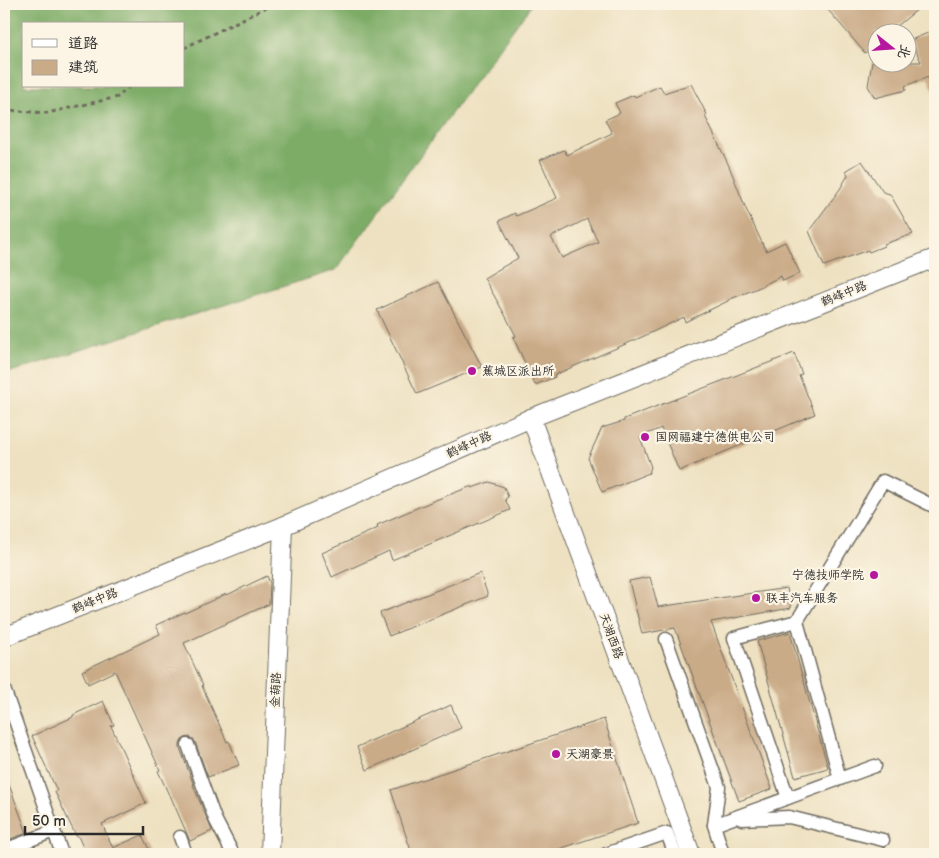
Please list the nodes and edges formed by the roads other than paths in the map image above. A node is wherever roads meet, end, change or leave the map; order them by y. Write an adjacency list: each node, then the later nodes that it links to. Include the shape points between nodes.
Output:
1 (935, 258): 2 (street, 鹤峰中路)
2 (531, 418): 4 (street, 鹤峰中路); 25 (street, 天湖西路)
3 (935, 507): 5 (street, via 883,481)
4 (283, 526): 6 (street, 鹤峰中路); 22 (street, 金葫路)
5 (796, 621): 11 (street); 12 (street, via 734,638)
6 (4, 637)
7 (666, 639): 14 (street, via 718,787)
8 (4, 690): 15 (street)
9 (188, 745): 21 (street, via 215,819)
10 (875, 766): 11 (street)
11 (840, 779): 12 (street)
12 (788, 798): 13 (street)
13 (727, 820): 14 (street); 17 (street, via 789,817)
14 (714, 824): 26 (street)
15 (54, 831): 18 (street); 19 (street)
16 (180, 837): 20 (street)
17 (883, 840)
18 (4, 850)
19 (62, 854)
20 (186, 854)
21 (233, 854)
22 (270, 854)
23 (606, 854): 24 (street, via 667,833)
24 (675, 854)
25 (691, 854)
26 (723, 854)

